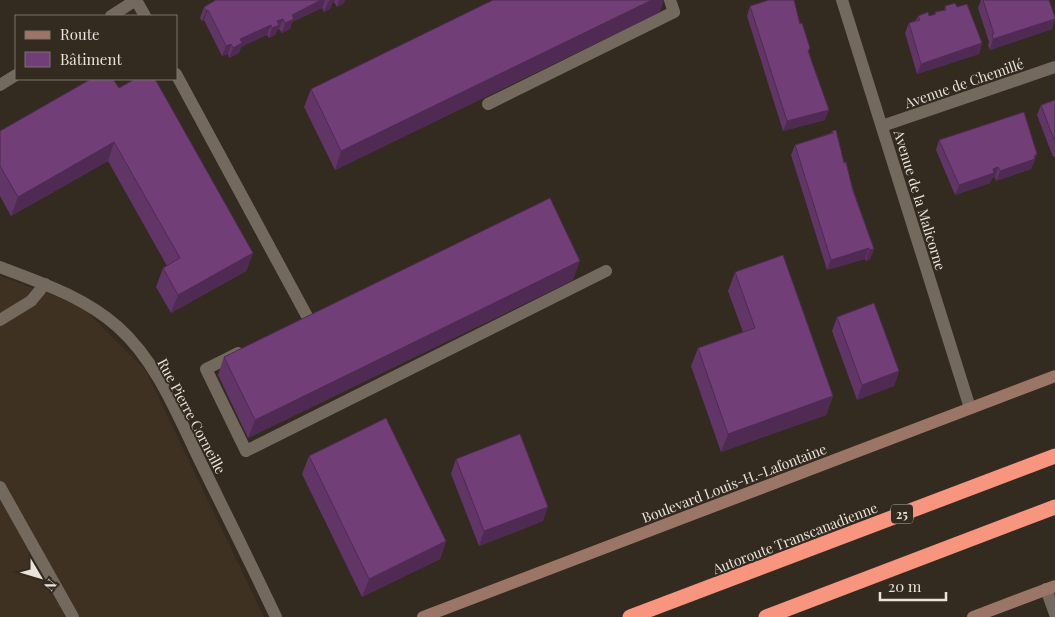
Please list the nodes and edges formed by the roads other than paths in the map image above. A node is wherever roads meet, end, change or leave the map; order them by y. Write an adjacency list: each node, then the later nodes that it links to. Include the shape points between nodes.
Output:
1 (136, 0): 4 (street); 5 (street)
2 (670, 0): 10 (street, via 674,12)
3 (842, 0): 11 (street, Avenue de la Malicorne)
4 (113, 15)
5 (144, 15)
6 (1055, 67): 11 (street, Avenue de Chemillé)
7 (15, 76): 9 (street)
8 (178, 78): 15 (street)
9 (0, 85)
10 (488, 104)
11 (882, 126): 19 (street, Avenue de la Malicorne)
12 (0, 267): 14 (street, Rue Pierre Corneille)
13 (606, 271): 17 (street, via 246,451 206,369)
14 (46, 284): 16 (street, via 31,302); 26 (street, Rue Pierre Corneille, via 95,310 118,328 149,364 167,393)
15 (308, 319)
16 (0, 320)
17 (249, 348)
18 (1055, 376): 19 (main road, Boulevard Louis-H.-Lafontaine)
19 (970, 408): 27 (main road, Boulevard Louis-H.-Lafontaine)
20 (1055, 456): 28 (highway, Autoroute Transcanadienne / 25)
21 (0, 487): 25 (street)
22 (1055, 507): 29 (highway)
23 (1051, 588): 24 (street); 30 (main road)
24 (1055, 614)
25 (73, 617)
26 (276, 617)
27 (423, 617)
28 (630, 617)
29 (766, 617)
30 (973, 617)

